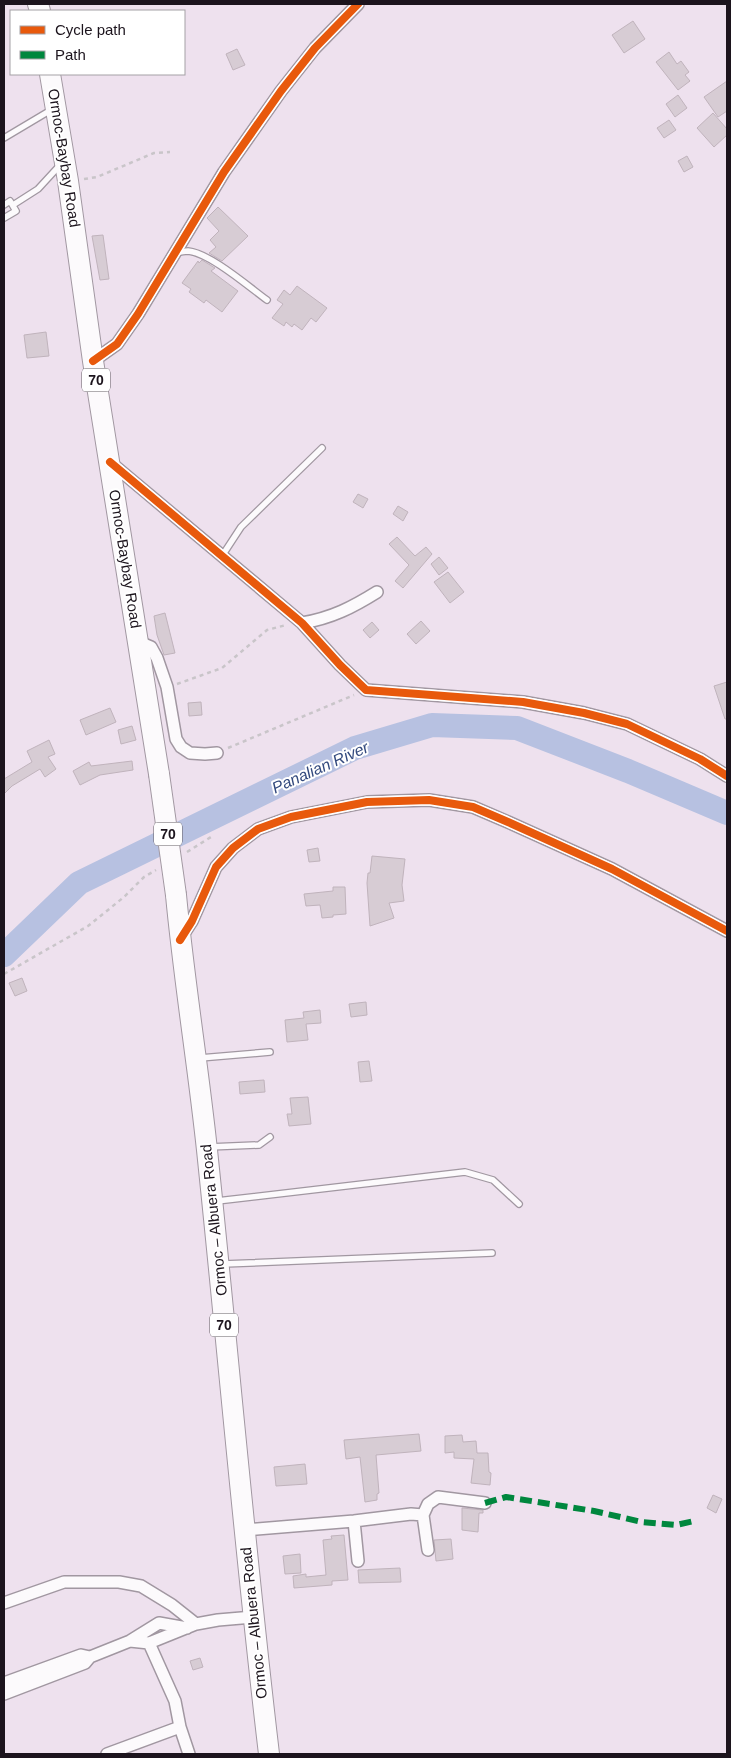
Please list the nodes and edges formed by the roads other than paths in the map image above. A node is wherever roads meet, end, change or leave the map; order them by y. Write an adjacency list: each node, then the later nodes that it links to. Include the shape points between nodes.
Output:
1 (358, 4): 9 (street, via 315,48 281,91 224,172)
2 (50, 75): 3 (highway, Ormoc-Baybay Road / 70)
3 (56, 108): 4 (lane); 5 (highway, Ormoc-Baybay Road / 70)
4 (4, 138)
5 (65, 161): 7 (lane, via 38,189); 11 (highway, Ormoc-Baybay Road / 70)
6 (4, 205): 7 (lane, via 10,201)
7 (13, 205): 8 (lane, via 16,211)
8 (4, 218)
9 (174, 254): 10 (lane, via 187,251 200,254); 11 (street, via 117,344)
10 (267, 300)
11 (93, 361): 13 (highway, Ormoc-Baybay Road / 70)
12 (322, 448): 14 (lane, via 242,527)
13 (110, 462): 14 (street); 17 (highway, Ormoc-Baybay Road / 70)
14 (222, 556): 16 (street)
15 (377, 592): 16 (street, via 352,608 319,620)
16 (302, 622): 19 (street, via 366,690 523,702 584,713 627,724 700,759)
17 (139, 642): 18 (street, via 151,647 157,658 167,687 176,739 181,747 190,753); 20 (highway, Ormoc-Baybay Road / 70, bridge)
18 (217, 753)
19 (727, 776)
20 (176, 896): 22 (highway, Ormoc – Albuera Road / 70)
21 (727, 931): 22 (street, via 612,869 508,822 473,807 429,800 366,802 292,817 258,829 233,848 216,867)
22 (180, 940): 24 (highway, Ormoc – Albuera Road / 70)
23 (270, 1052): 24 (lane)
24 (195, 1059): 26 (highway, Ormoc – Albuera Road / 70)
25 (270, 1137): 26 (lane, via 259,1145)
26 (207, 1147): 27 (highway, Ormoc – Albuera Road / 70)
27 (212, 1202): 28 (lane, via 465,1172 493,1180); 30 (highway, Ormoc – Albuera Road / 70)
28 (519, 1204)
29 (492, 1252): 30 (lane)
30 (218, 1265): 34 (highway, Ormoc – Albuera Road / 70)
31 (485, 1503): 32 (street, via 438,1497 428,1504)
32 (423, 1514): 33 (street); 35 (street)
33 (354, 1521): 34 (street); 36 (street)
34 (244, 1530): 38 (highway, Ormoc – Albuera Road / 70)
35 (428, 1550)
36 (358, 1562)
37 (4, 1603): 39 (street, via 64,1582 119,1582 141,1586 172,1605)
38 (253, 1617): 39 (street); 48 (highway, Ormoc – Albuera Road / 70)
39 (191, 1626): 40 (street, via 159,1624); 41 (street)
40 (130, 1641): 41 (street); 42 (street)
41 (149, 1643): 45 (street, via 175,1701)
42 (90, 1657): 43 (street, via 81,1656); 44 (street, via 85,1663)
43 (4, 1683)
44 (4, 1694)
45 (180, 1728): 46 (street); 47 (street)
46 (106, 1754)
47 (189, 1754)
48 (269, 1754)

